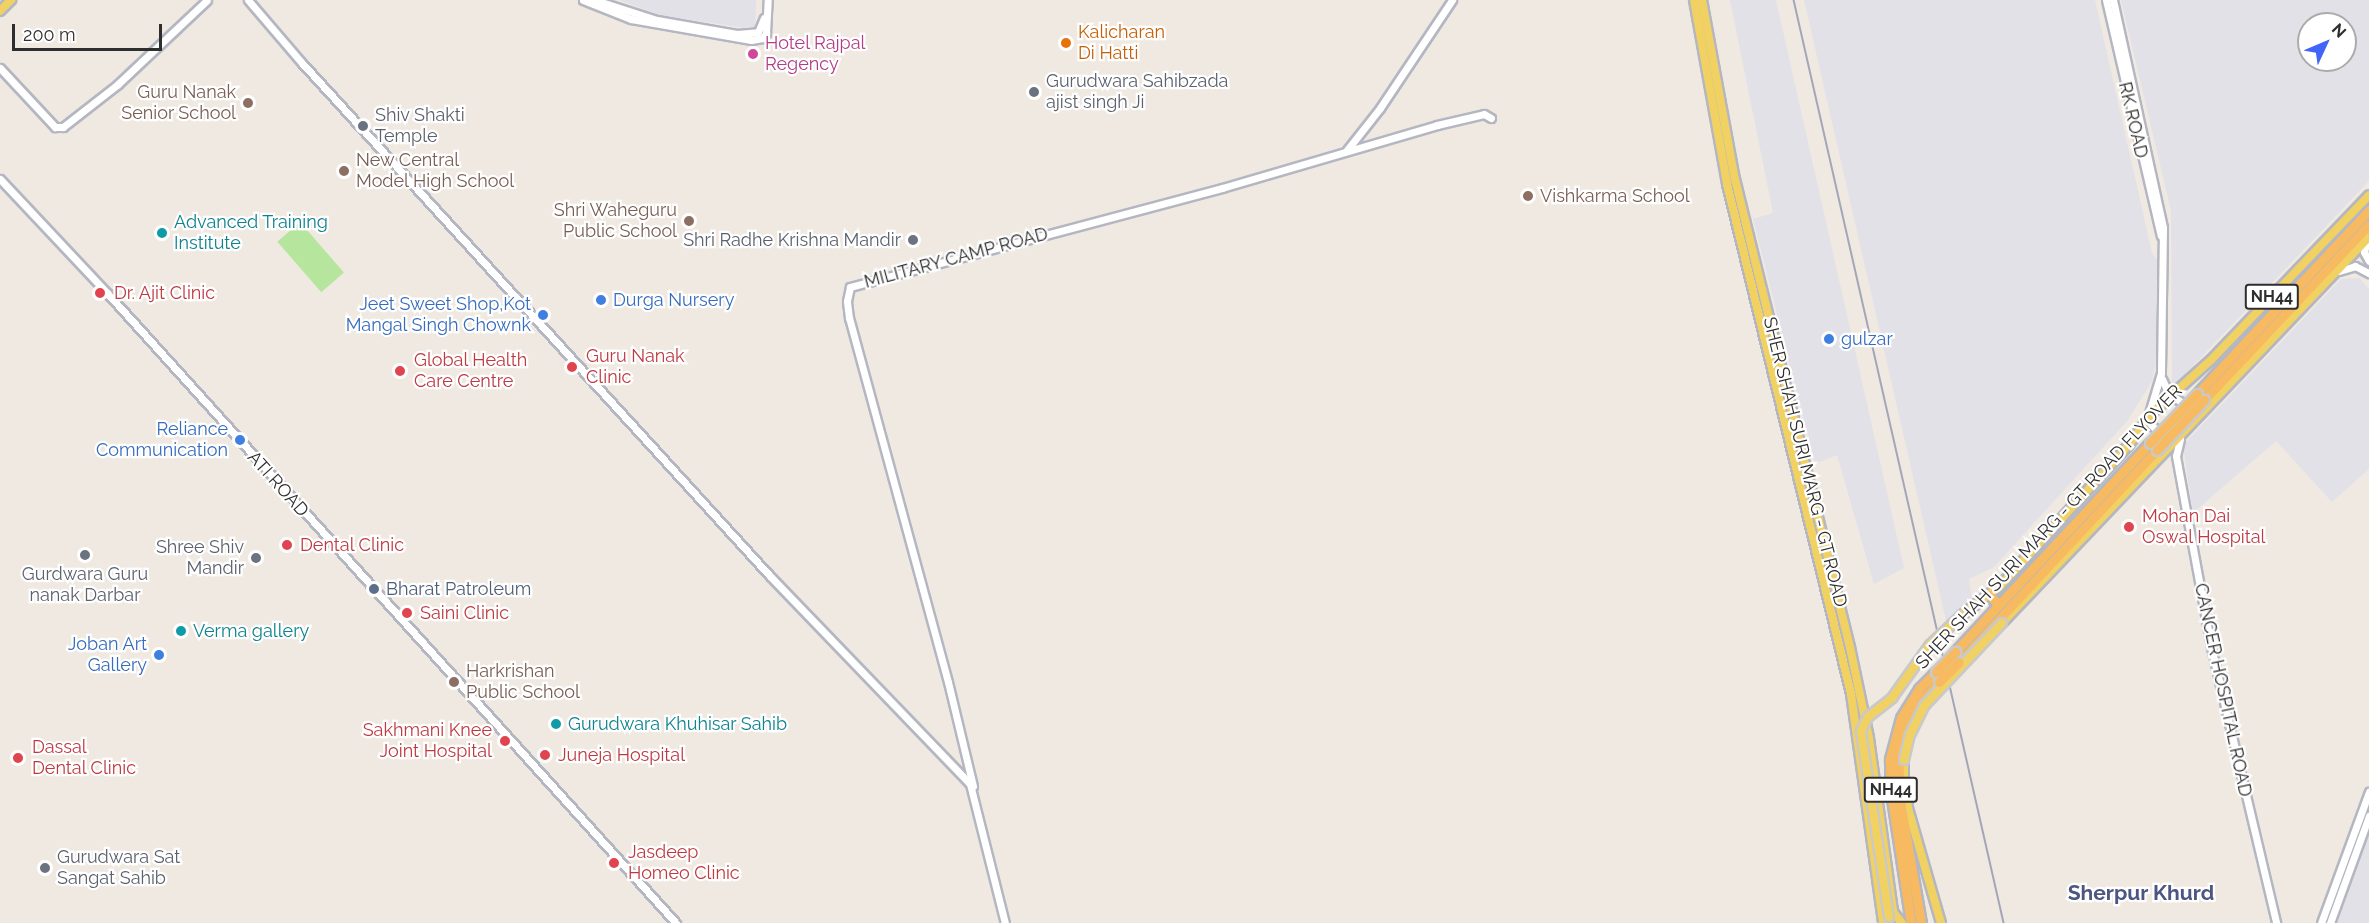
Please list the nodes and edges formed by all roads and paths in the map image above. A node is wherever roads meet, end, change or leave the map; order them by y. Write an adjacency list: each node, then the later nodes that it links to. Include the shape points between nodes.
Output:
1 (10, 0): 12 (main road)
2 (207, 0): 13 (street, via 123,80 63,127 55,127)
3 (248, 0): 39 (street, via 770,576)
4 (583, 0): 6 (street, via 615,14 669,28 741,40 763,38)
5 (595, 0): 6 (street, via 657,20 748,35 762,28)
6 (766, 0)
7 (1452, 0): 15 (street)
8 (1695, 0): 42 (main road, SHER SHAH SURI MARG - GT ROAD, via 1727,184 1851,694)
9 (1702, 0): 43 (main road, SHER SHAH SURI MARG - GT ROAD, via 1737,190 1850,647 1869,738 1893,912)
10 (2106, 0): 21 (street, RK ROAD)
11 (2113, 0): 21 (street, RK ROAD)
12 (0, 11)
13 (0, 68)
14 (1491, 118): 15 (street, MILITARY CAMP ROAD, via 1484,114)
15 (1347, 150): 39 (street, MILITARY CAMP ROAD, via 1222,188 848,289 849,318 948,682)
16 (0, 179): 44 (street, ATI ROAD)
17 (2369, 195): 26 (main road, NH44)
18 (2369, 210): 28 (highway, SHER SHAH SURI MARG - GT ROAD FLYOVER / NH44)
19 (2369, 224): 28 (highway, SHER SHAH SURI MARG - GT ROAD FLYOVER / NH44)
20 (2369, 237): 22 (street, via 2364,252); 23 (main road, NH44)
21 (2162, 238): 25 (street, RK ROAD)
22 (2369, 261)
23 (2336, 273): 24 (street, via 2355,266); 28 (main road, NH44)
24 (2369, 273)
25 (2161, 373): 27 (street, via 2164,387); 29 (street)
26 (2190, 381): 27 (main road, NH44); 28 (main road, via 2187,391 2191,400 2199,406)
27 (2172, 397): 29 (main road, NH44); 30 (street, via 2192,410)
28 (2203, 400): 30 (main road, NH44); 32 (highway, SHER SHAH SURI MARG - GT ROAD FLYOVER / NH44, bridge)
29 (2147, 420): 33 (street); 35 (main road, via 2128,446)
30 (2192, 426): 31 (main road, NH44)
31 (2180, 439): 33 (main road, NH44); 34 (street)
32 (2154, 447): 36 (highway, SHER SHAH SURI MARG - GT ROAD FLYOVER / NH44); 37 (highway, SHER SHAH SURI MARG - GT ROAD FLYOVER / NH44)
33 (2171, 447): 34 (street); 37 (main road)
34 (2176, 456): 47 (street, CANCER HOSPITAL ROAD, via 2211,647)
35 (1990, 595): 36 (highway); 42 (main road, bridge, via 1935,639 1892,698 1862,726)
36 (1998, 605): 43 (highway, SHER SHAH SURI MARG - GT ROAD FLYOVER / NH44, bridge, via 1919,689 1901,718 1890,759 1891,792)
37 (2011, 609): 38 (main road, bridge, via 1924,706); 38 (highway, SHER SHAH SURI MARG - GT ROAD FLYOVER / NH44, bridge, via 1924,698 1909,722)
38 (1902, 763): 43 (highway, SHER SHAH SURI MARG - GT ROAD FLYOVER / NH44, via 1901,807); 46 (main road, via 1908,808)
39 (973, 789): 45 (street)
40 (2369, 792): 48 (street)
41 (2369, 816): 49 (street)
42 (1887, 921)
43 (1913, 921)
44 (676, 923)
45 (1005, 923)
46 (1941, 923)
47 (2276, 923)
48 (2321, 923)
49 (2330, 923)

